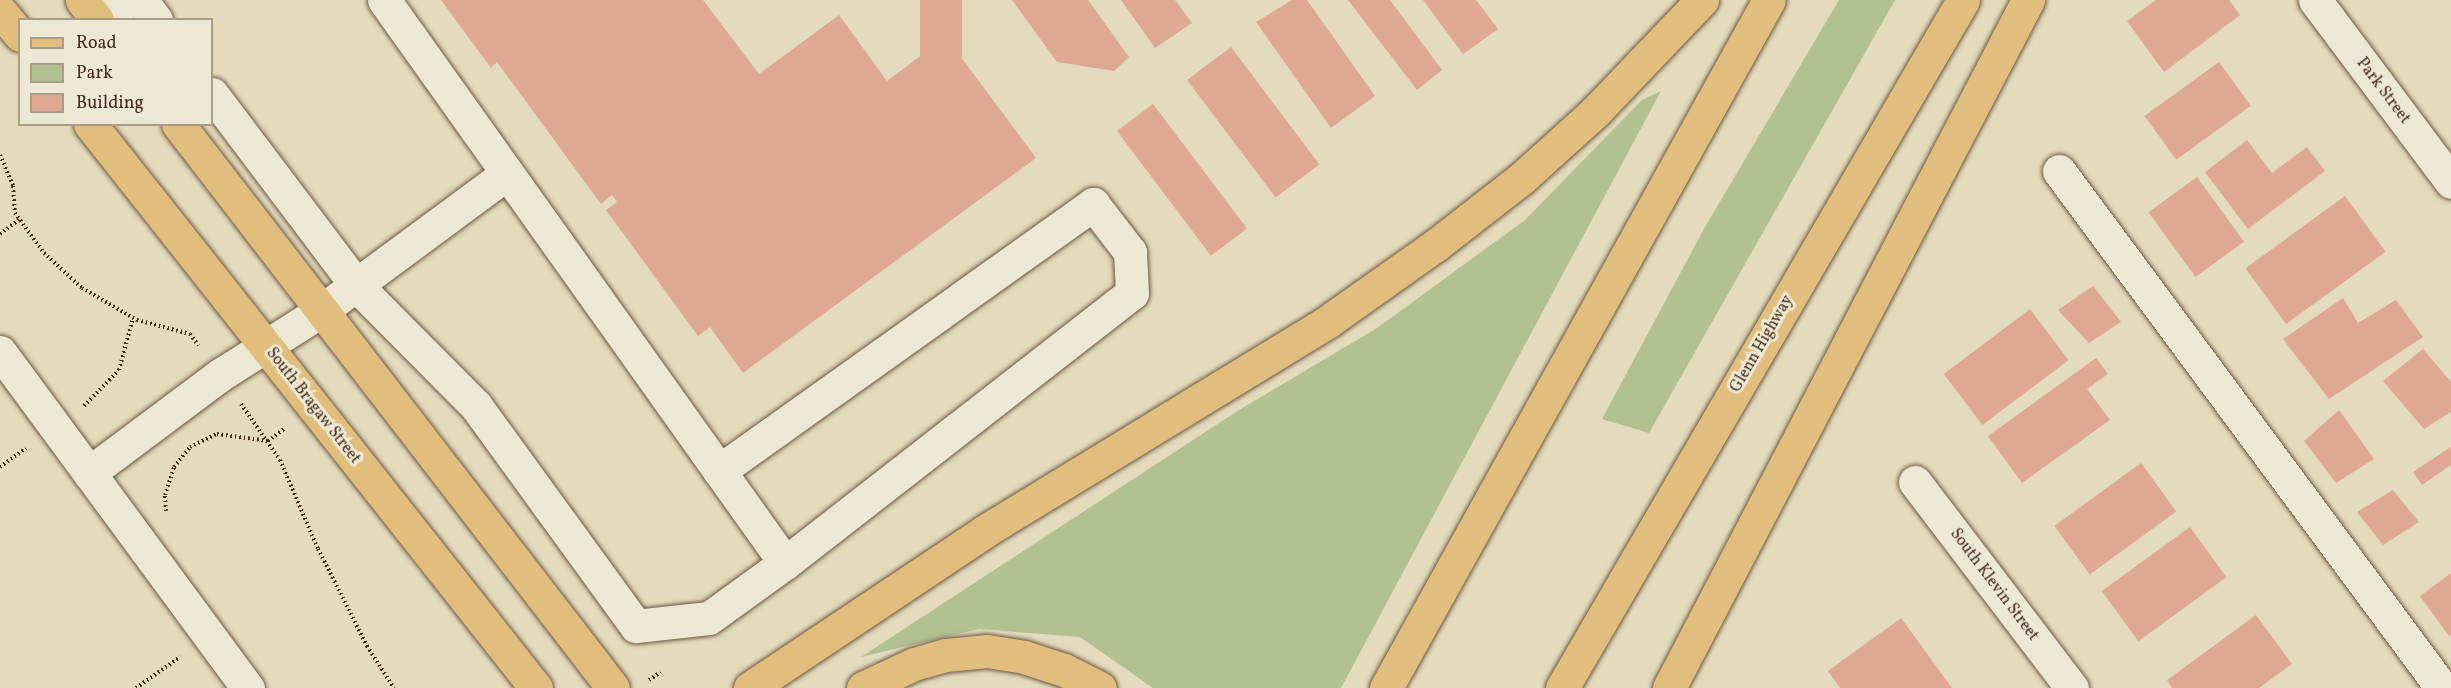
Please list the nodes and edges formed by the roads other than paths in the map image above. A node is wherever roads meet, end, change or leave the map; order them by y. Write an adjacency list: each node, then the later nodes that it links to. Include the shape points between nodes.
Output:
1 (82, 0): 11 (main road)
2 (129, 0): 12 (street)
3 (141, 0): 13 (street)
4 (384, 0): 19 (street)
5 (1702, 0): 32 (main road, via 1595,112 1522,178 1436,245 1330,320 985,531)
6 (1769, 0): 35 (main road)
7 (1963, 0): 36 (main road, Glenn Highway)
8 (2028, 0): 37 (main road)
9 (2315, 0): 20 (street, Park Street)
10 (0, 11): 14 (main road)
11 (97, 18)
12 (102, 18)
13 (154, 18)
14 (18, 33)
15 (213, 95): 21 (street)
16 (92, 126): 23 (main road, South Bragaw Street)
17 (180, 126): 22 (main road)
18 (2059, 171): 39 (street)
19 (506, 174): 21 (street); 25 (street)
20 (2451, 182)
21 (356, 285): 22 (street); 28 (street, via 476,406 636,626 709,618)
22 (321, 311): 23 (street); 31 (main road)
23 (265, 345): 26 (street); 30 (main road, South Bragaw Street)
24 (0, 352): 26 (street)
25 (719, 471): 28 (street); 28 (street, via 1093,204 1130,252 1132,293)
26 (89, 473): 29 (street)
27 (1915, 482): 38 (street, South Klevin Street)
28 (785, 562)
29 (248, 688)
30 (536, 688)
31 (613, 688)
32 (750, 688)
33 (863, 688): 34 (main road, via 914,664 946,655 987,651 1024,657 1064,670)
34 (1100, 688)
35 (1386, 688)
36 (1562, 688)
37 (1670, 688)
38 (2073, 688)
39 (2442, 688)

